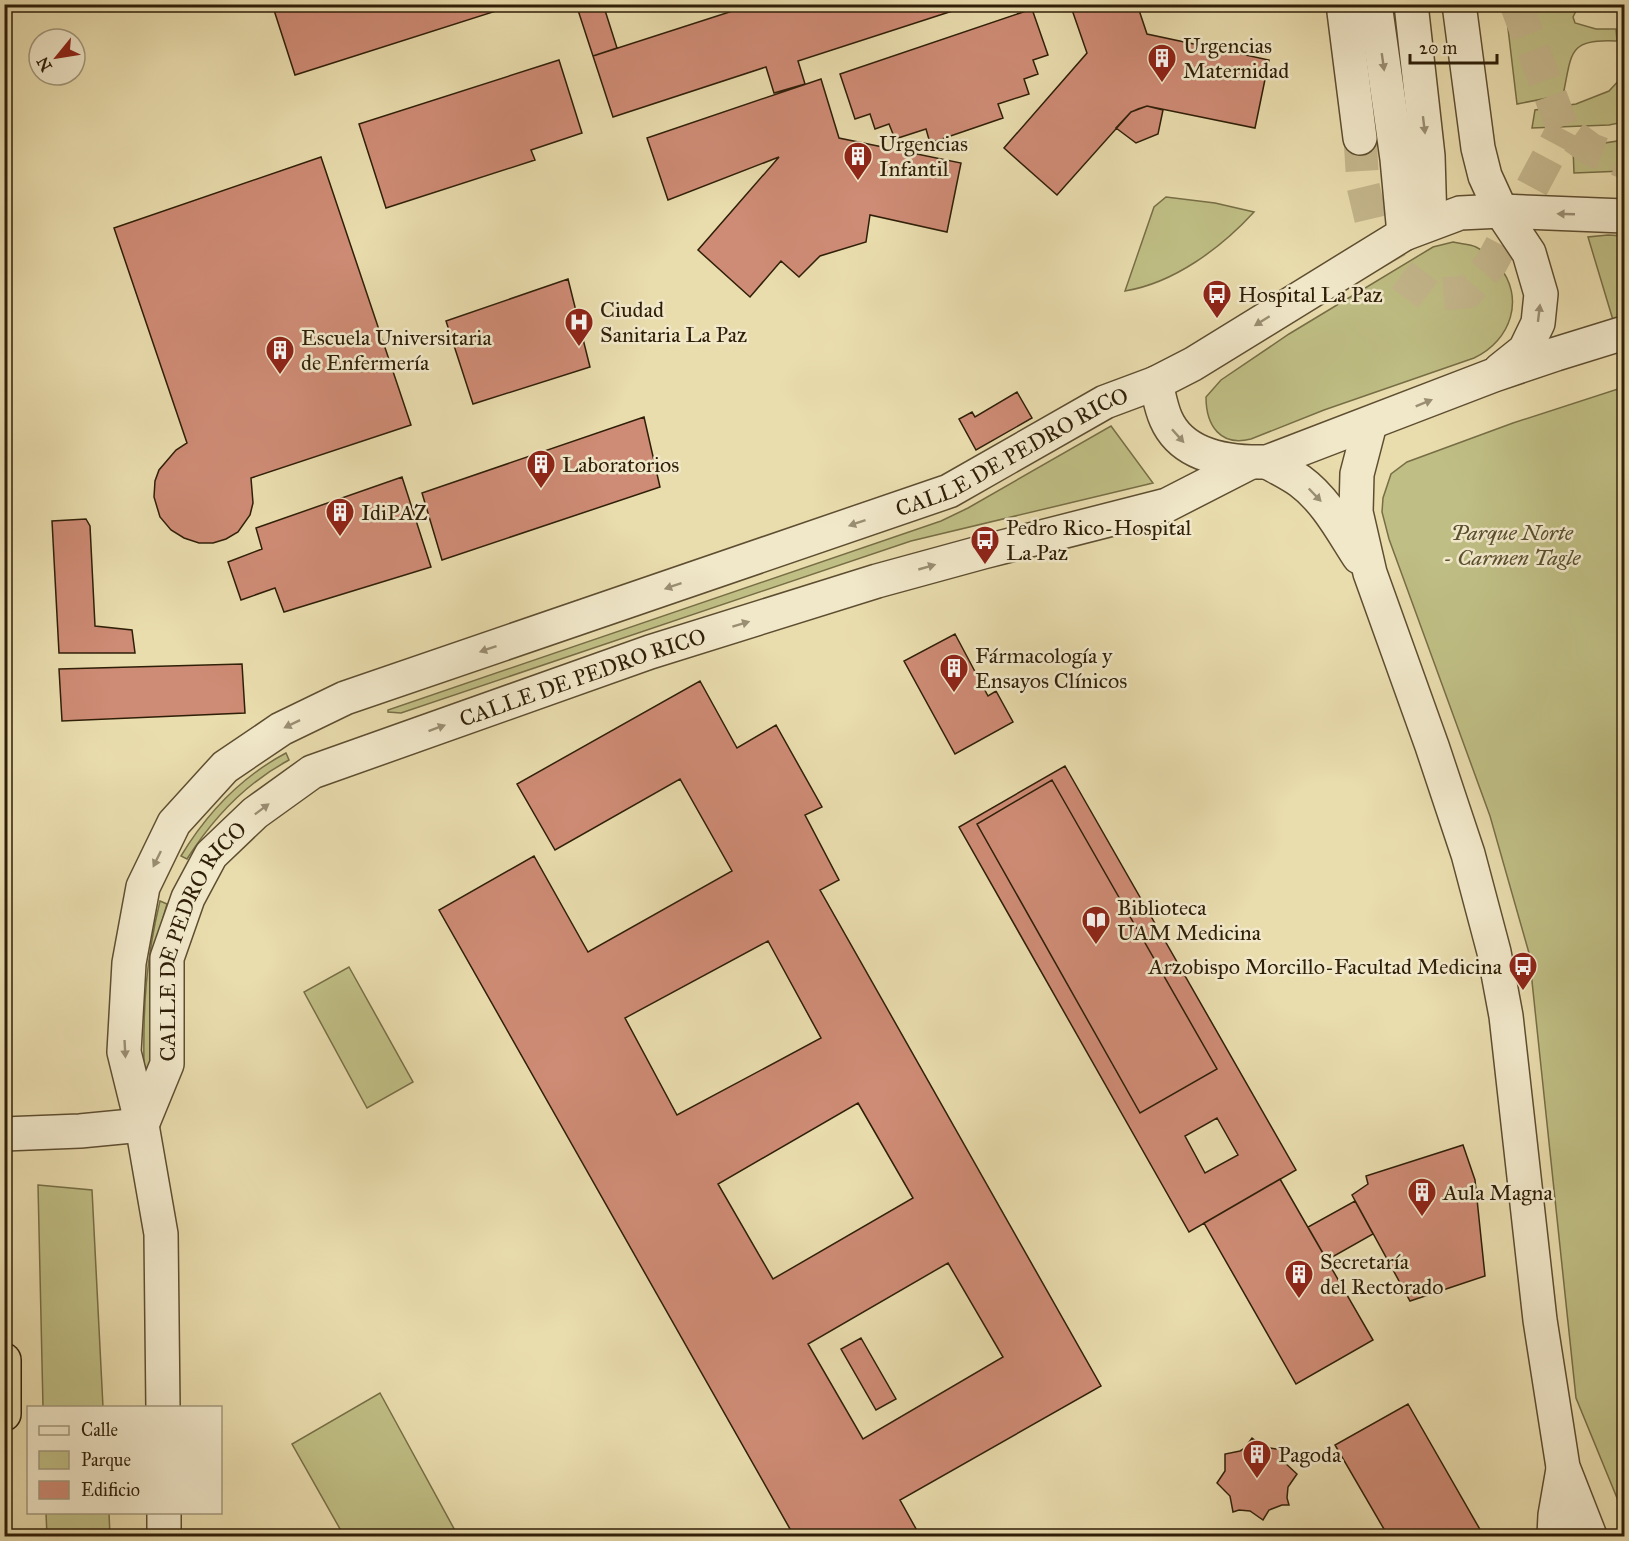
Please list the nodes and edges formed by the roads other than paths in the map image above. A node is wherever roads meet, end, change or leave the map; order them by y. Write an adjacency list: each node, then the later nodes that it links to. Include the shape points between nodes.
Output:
1 (1343, 4): 5 (street)
2 (1375, 4): 8 (street, one-way to 8, via 1397,159)
3 (1411, 4): 8 (street, one-way to 8, via 1428,156)
4 (1459, 4): 6 (street, via 1478,148 1485,176)
5 (1360, 138)
6 (1501, 211): 7 (street, CALLE DE PEDRO RICO, one-way to 6); 8 (street, CALLE DE PEDRO RICO, via 1460,213); 10 (street, CALLE DE PEDRO RICO, one-way to 6, via 1525,350 1538,323 1541,294 1529,253)
7 (1624, 216)
8 (1417, 228): 11 (street, CALLE DE PEDRO RICO, one-way to 11)
9 (1624, 333): 10 (street, CALLE DE PEDRO RICO)
10 (1494, 375): 12 (street, CALLE DE PEDRO RICO, one-way to 10)
11 (1156, 383): 13 (street, CALLE DE PEDRO RICO, one-way to 13, via 1166,420 1178,438 1195,451); 15 (street, CALLE DE PEDRO RICO, one-way to 15, via 1106,402 949,491 345,698 281,729 225,767 174,823 143,887 129,963 124,1053)
12 (1370, 424): 13 (street, CALLE DE PEDRO RICO); 14 (street, via 1357,474 1356,512)
13 (1258, 463): 14 (street, one-way to 14, via 1301,481 1327,509); 15 (street, CALLE DE PEDRO RICO, one-way to 13, via 167,1064 167,958 188,898 211,855 255,813 312,771 650,652 983,552 1167,505)
14 (1370, 573): 20 (street, via 1468,854 1494,952 1506,1016 1540,1320)
15 (142, 1125): 16 (street); 18 (street, CALLE DE PEDRO RICO, via 162,1234)
16 (4, 1134)
17 (4, 1360): 19 (highway)
18 (163, 1406)
19 (4, 1414)
20 (1563, 1467): 23 (street); 24 (street)
21 (164, 1514): 22 (street)
22 (164, 1536)
23 (1554, 1536)
24 (1590, 1536)

